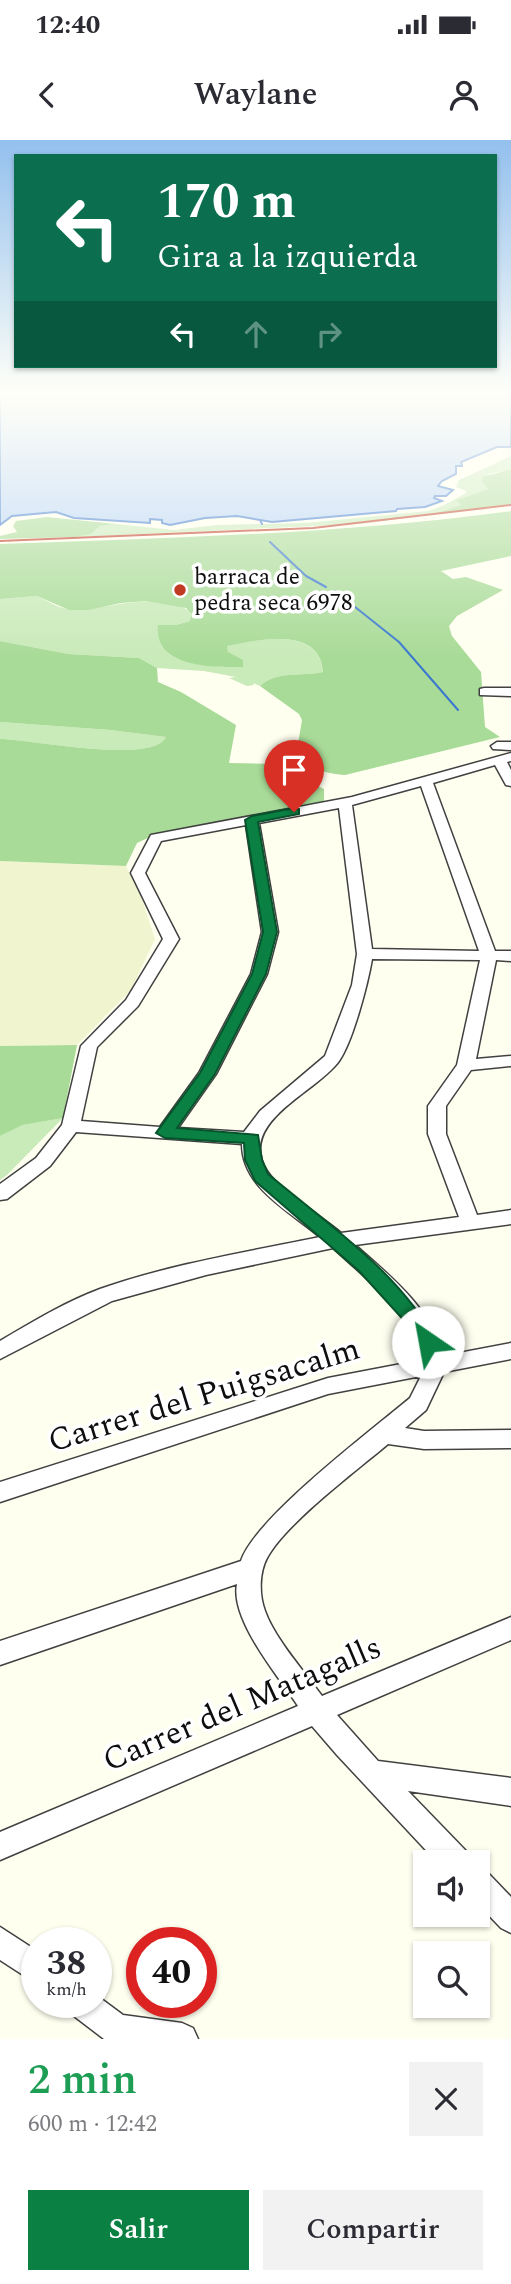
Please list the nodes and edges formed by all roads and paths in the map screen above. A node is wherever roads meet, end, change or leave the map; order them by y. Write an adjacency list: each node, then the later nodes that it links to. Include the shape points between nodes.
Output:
1 (484, 691): 2 (street)
2 (511, 692)
3 (511, 746): 4 (street)
4 (502, 754): 5 (street); 6 (street)
5 (426, 782): 7 (street); 10 (street)
6 (511, 782)
7 (345, 802): 8 (street); 9 (street)
8 (252, 820): 14 (street, via 156,838 138,873 171,939 132,1003 89,1046); 15 (street, via 270,932 262,964 207,1074)
9 (365, 954): 10 (street); 16 (street, via 360,985 332,1057 264,1118)
10 (489, 956): 11 (street); 13 (street)
11 (511, 956)
12 (511, 1061): 13 (street)
13 (466, 1065): 19 (street, via 437,1106 436,1134)
14 (71, 1126): 15 (street); 17 (street, via 43,1162)
15 (165, 1133): 16 (street)
16 (252, 1139): 20 (street, via 253,1160 261,1177)
17 (0, 1194)
18 (511, 1217): 19 (street)
19 (471, 1224): 20 (street)
20 (338, 1240): 21 (street, via 106,1295); 23 (street, via 416,1322)
21 (0, 1351)
22 (511, 1351): 23 (street, Carrer del Puigsacalm)
23 (435, 1365): 24 (street, via 418,1404); 26 (street, Carrer del Puigsacalm, via 328,1386)
24 (384, 1434): 25 (street, via 424,1440); 27 (street, via 266,1540)
25 (511, 1439)
26 (0, 1492)
27 (250, 1569): 29 (street); 30 (street, via 253,1613)
28 (511, 1628): 30 (street, Carrer del Matagalls)
29 (0, 1653)
30 (316, 1710): 31 (street); 33 (street, Carrer del Matagalls)
31 (372, 1773): 32 (street); 34 (street)
32 (511, 1792)
33 (0, 1846)
34 (446, 1850)
35 (490, 1896): 36 (street)
36 (511, 1918)
37 (0, 1942): 38 (street)
38 (21, 1957)
39 (101, 2018): 40 (street, via 117,2030)
40 (182, 2039)

